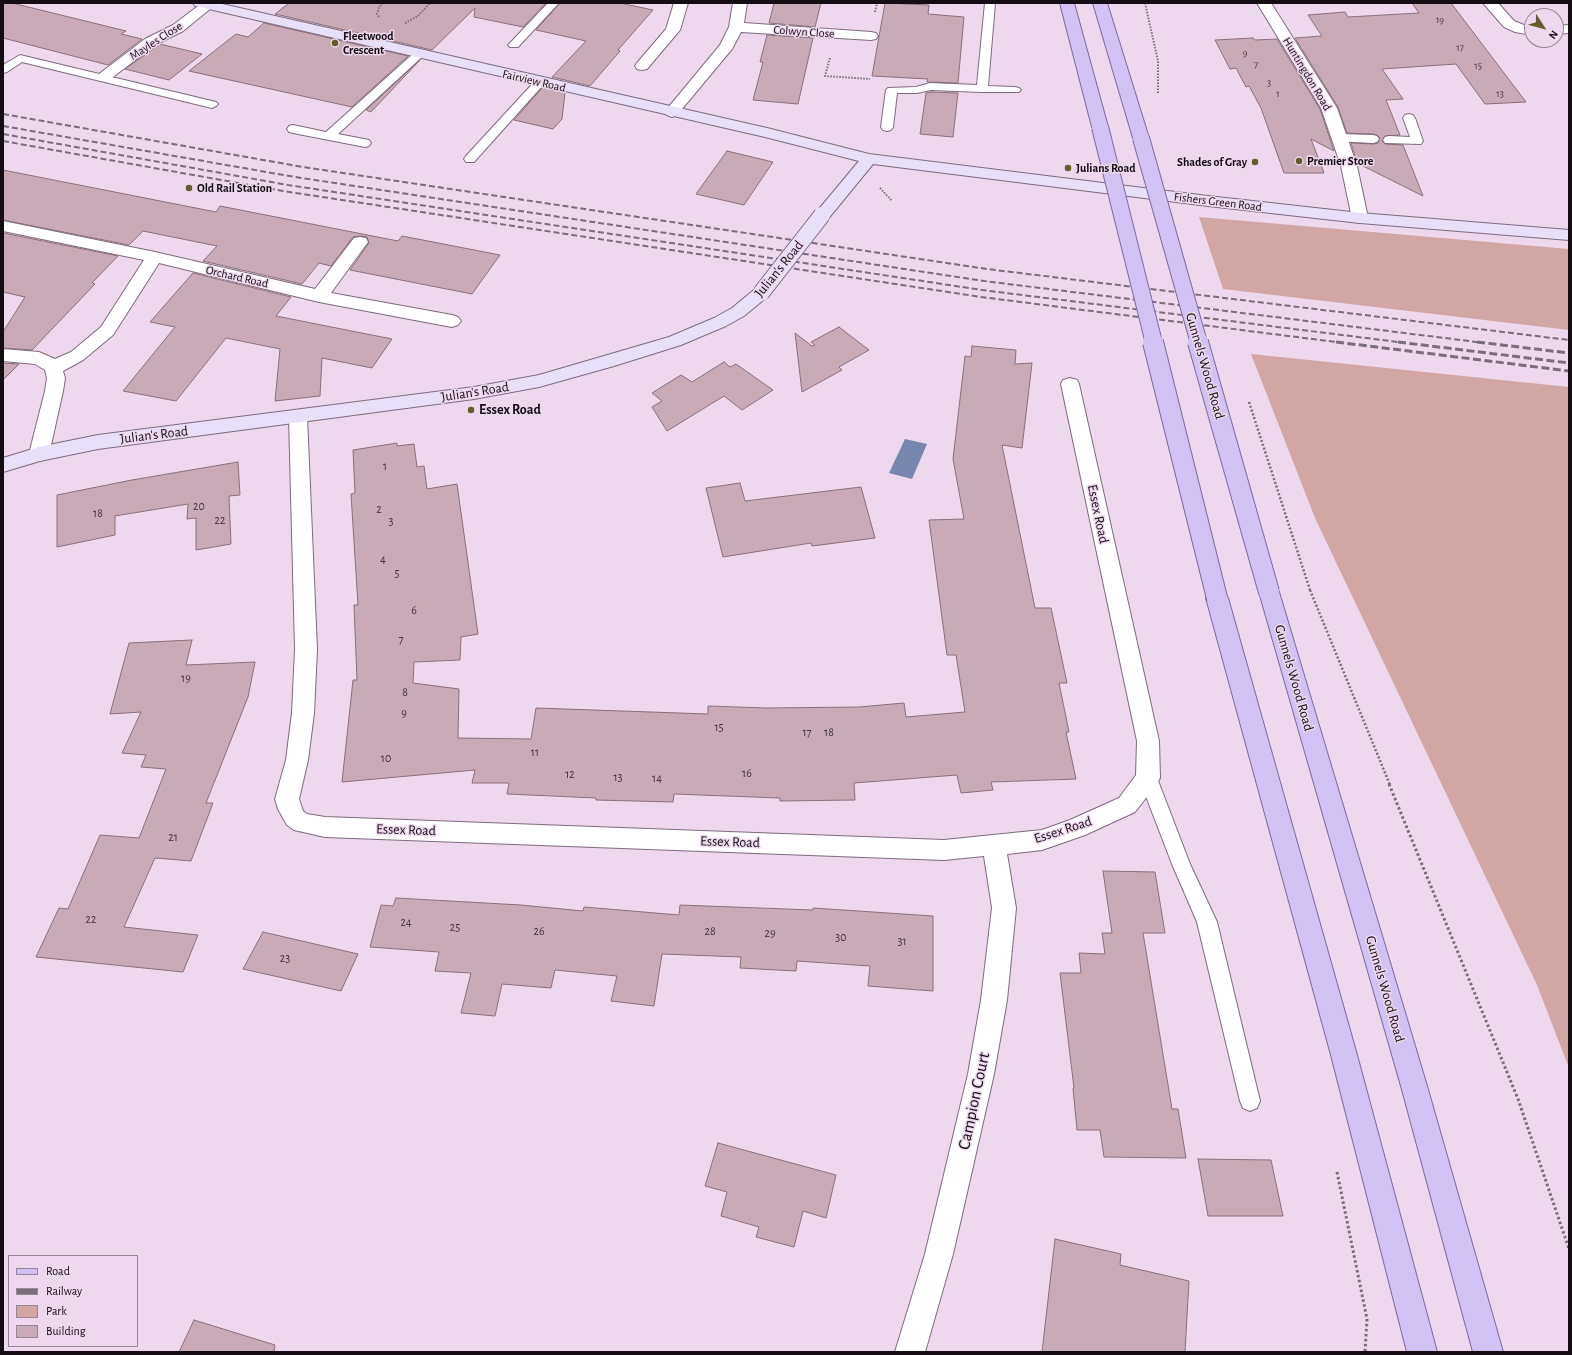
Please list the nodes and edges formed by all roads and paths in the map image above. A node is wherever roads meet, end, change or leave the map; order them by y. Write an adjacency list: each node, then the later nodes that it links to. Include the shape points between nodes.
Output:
1 (383, 3): 12 (path, via 378,7 377,14)
2 (554, 3): 17 (lane)
3 (681, 3): 19 (street, via 673,30)
4 (740, 3): 13 (street)
5 (990, 3): 23 (lane)
6 (1067, 3): 58 (main road, bridge, via 1217,598 1344,1055)
7 (1100, 3): 59 (main road, Gunnels Wood Road, bridge, via 1414,1086)
8 (1145, 3): 26 (path, via 1158,61)
9 (1264, 3): 33 (street, Huntingdon Road, via 1329,108)
10 (1490, 3): 14 (street, via 1509,24)
11 (204, 4): 18 (street, Fairview Road); 21 (street, Mayles Close, via 178,28 150,42)
12 (380, 20)
13 (736, 27): 15 (street, Colwyn Close); 28 (street, via 727,46)
14 (1524, 30)
15 (837, 34): 16 (street, Colwyn Close); 24 (path, via 825,76 882,80)
16 (871, 36)
17 (514, 45)
18 (419, 54): 22 (street, Fairview Road); 32 (lane)
19 (642, 66)
20 (3, 70): 21 (lane, via 20,58)
21 (104, 77): 27 (lane)
22 (540, 82): 28 (street, Fairview Road); 37 (lane)
23 (982, 89): 24 (lane, via 930,86 917,90); 25 (lane)
24 (892, 90): 30 (lane)
25 (1015, 90)
26 (1158, 96)
27 (212, 104)
28 (672, 112): 38 (street, Fairview Road)
29 (1409, 118): 35 (lane, via 1417,141)
30 (886, 128)
31 (293, 129): 32 (lane)
32 (329, 136): 36 (lane)
33 (1339, 138): 34 (lane); 39 (street, Huntingdon Road, via 1349,166)
34 (1373, 139)
35 (1389, 140)
36 (365, 143)
37 (470, 158)
38 (869, 159): 39 (street, Fishers Green Road, via 1208,202); 49 (street, Julian's Road, bridge, via 761,293 738,312 720,322 675,340 539,380 474,393)
39 (1360, 218): 41 (street, Fishers Green Road)
40 (3, 226): 43 (street, Orchard Road)
41 (1569, 235)
42 (360, 242): 44 (street)
43 (155, 258): 44 (street, Orchard Road); 47 (street, via 107,331 77,356)
44 (319, 296): 45 (street, Orchard Road)
45 (452, 321)
46 (3, 355): 47 (street, via 39,358)
47 (53, 368): 50 (street, via 56,378 54,391)
48 (1070, 384): 53 (street, Essex Road, via 1148,741)
49 (298, 417): 50 (street, Julian's Road, via 98,442); 54 (street, Essex Road, via 306,649 303,713 297,760 287,799 295,818 302,823 325,827 944,850)
50 (39, 454): 51 (street, Julian's Road)
51 (3, 465)
52 (1310, 590): 56 (path, via 1518,1099)
53 (1148, 778): 54 (street, Essex Road, via 1127,804 1077,828 1042,840); 55 (lane, via 1181,864 1208,922)
54 (994, 845): 57 (street, Campion Court, via 1004,908 993,1008 981,1074 939,1254)
55 (1250, 1101)
56 (1569, 1249)
57 (910, 1352)
58 (1422, 1352)
59 (1488, 1352)

